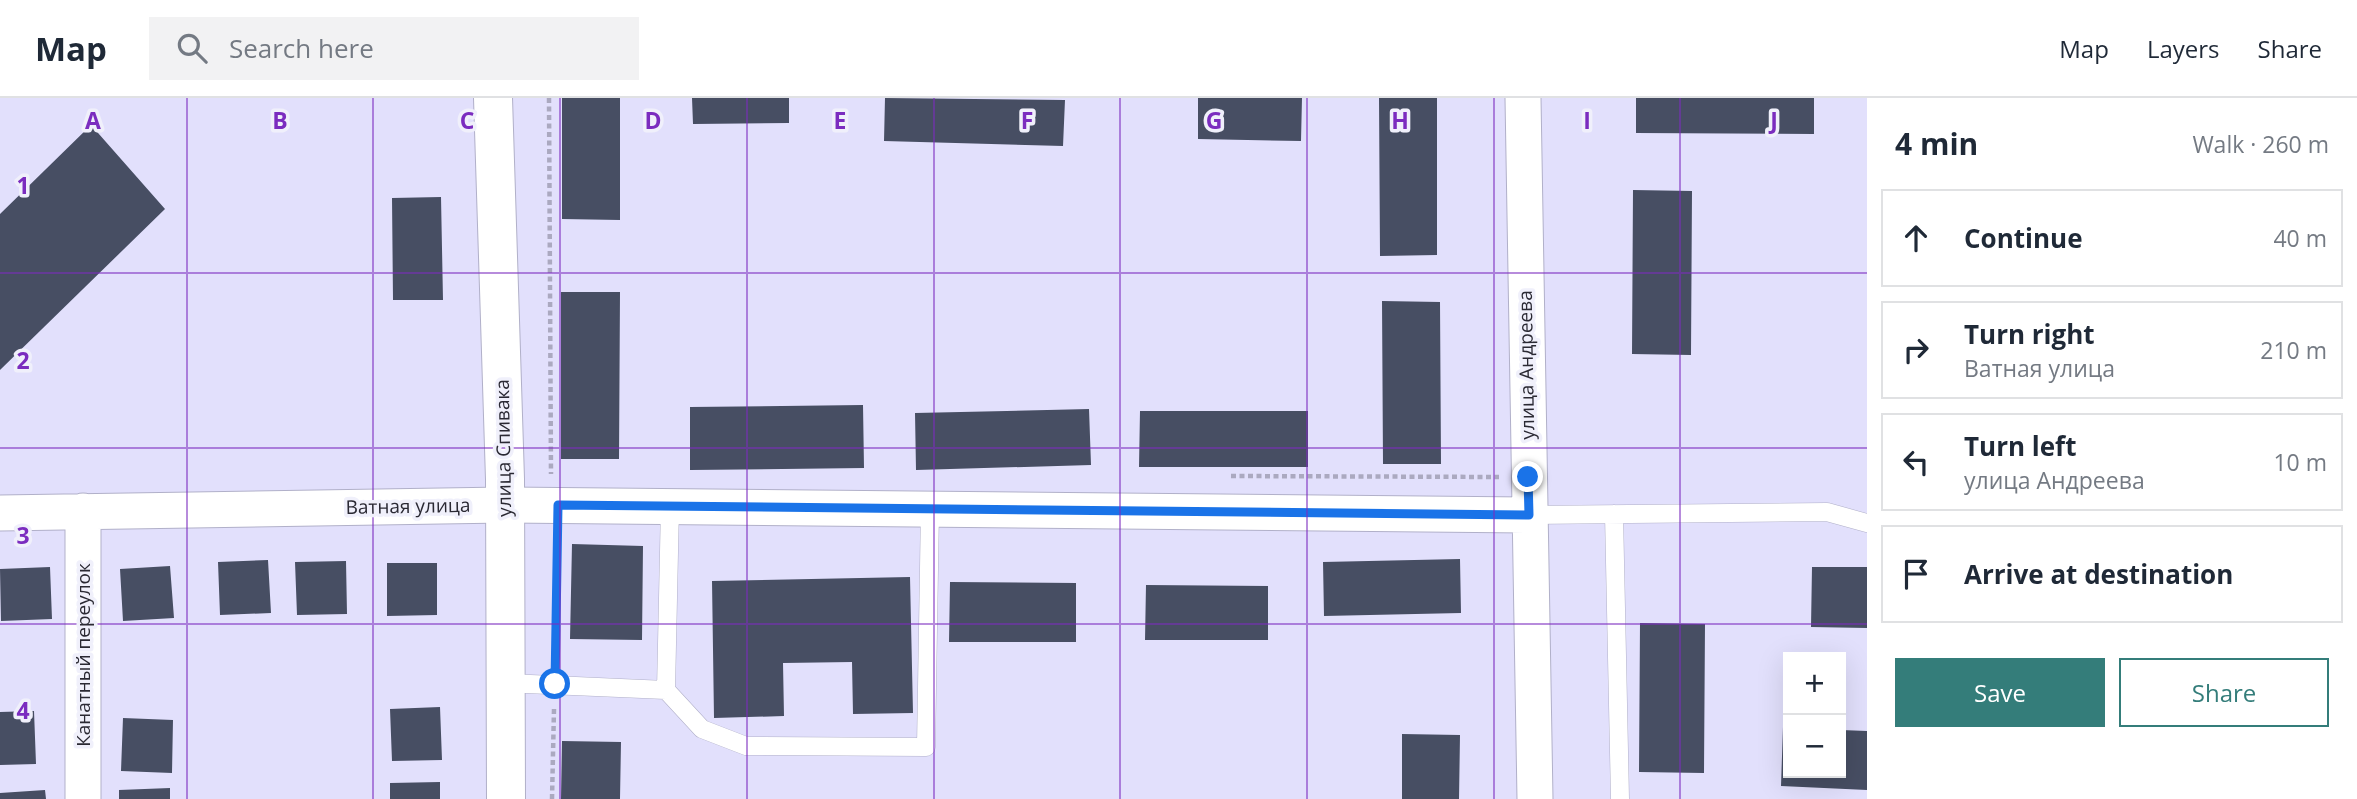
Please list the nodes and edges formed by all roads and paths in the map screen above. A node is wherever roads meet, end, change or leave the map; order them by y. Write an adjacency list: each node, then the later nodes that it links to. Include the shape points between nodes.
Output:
1 (493, 98): 4 (street, улица Спивака)
2 (549, 98): 5 (path, via 551,479)
3 (1523, 98): 11 (street, улица Андреева)
4 (504, 505): 5 (street, Ватная улица); 8 (street, Ватная улица); 13 (street, улица Спивака)
5 (558, 505): 6 (street, Ватная улица); 14 (path)
6 (670, 506): 7 (street, Ватная улица); 15 (lane)
7 (930, 509): 11 (street, Ватная улица); 15 (lane, via 926,747 746,746 702,729)
8 (83, 511): 9 (street, Ватная улица); 16 (street, Канатный переулок)
9 (0, 513)
10 (1614, 514): 11 (lane); 12 (lane, via 1827,512); 20 (lane)
11 (1529, 515): 19 (street, улица Андреева)
12 (1867, 523)
13 (505, 683): 14 (lane); 17 (street, улица Спивака)
14 (555, 684): 15 (lane); 18 (path)
15 (666, 690)
16 (83, 799)
17 (506, 799)
18 (552, 799)
19 (1535, 799)
20 (1620, 799)

